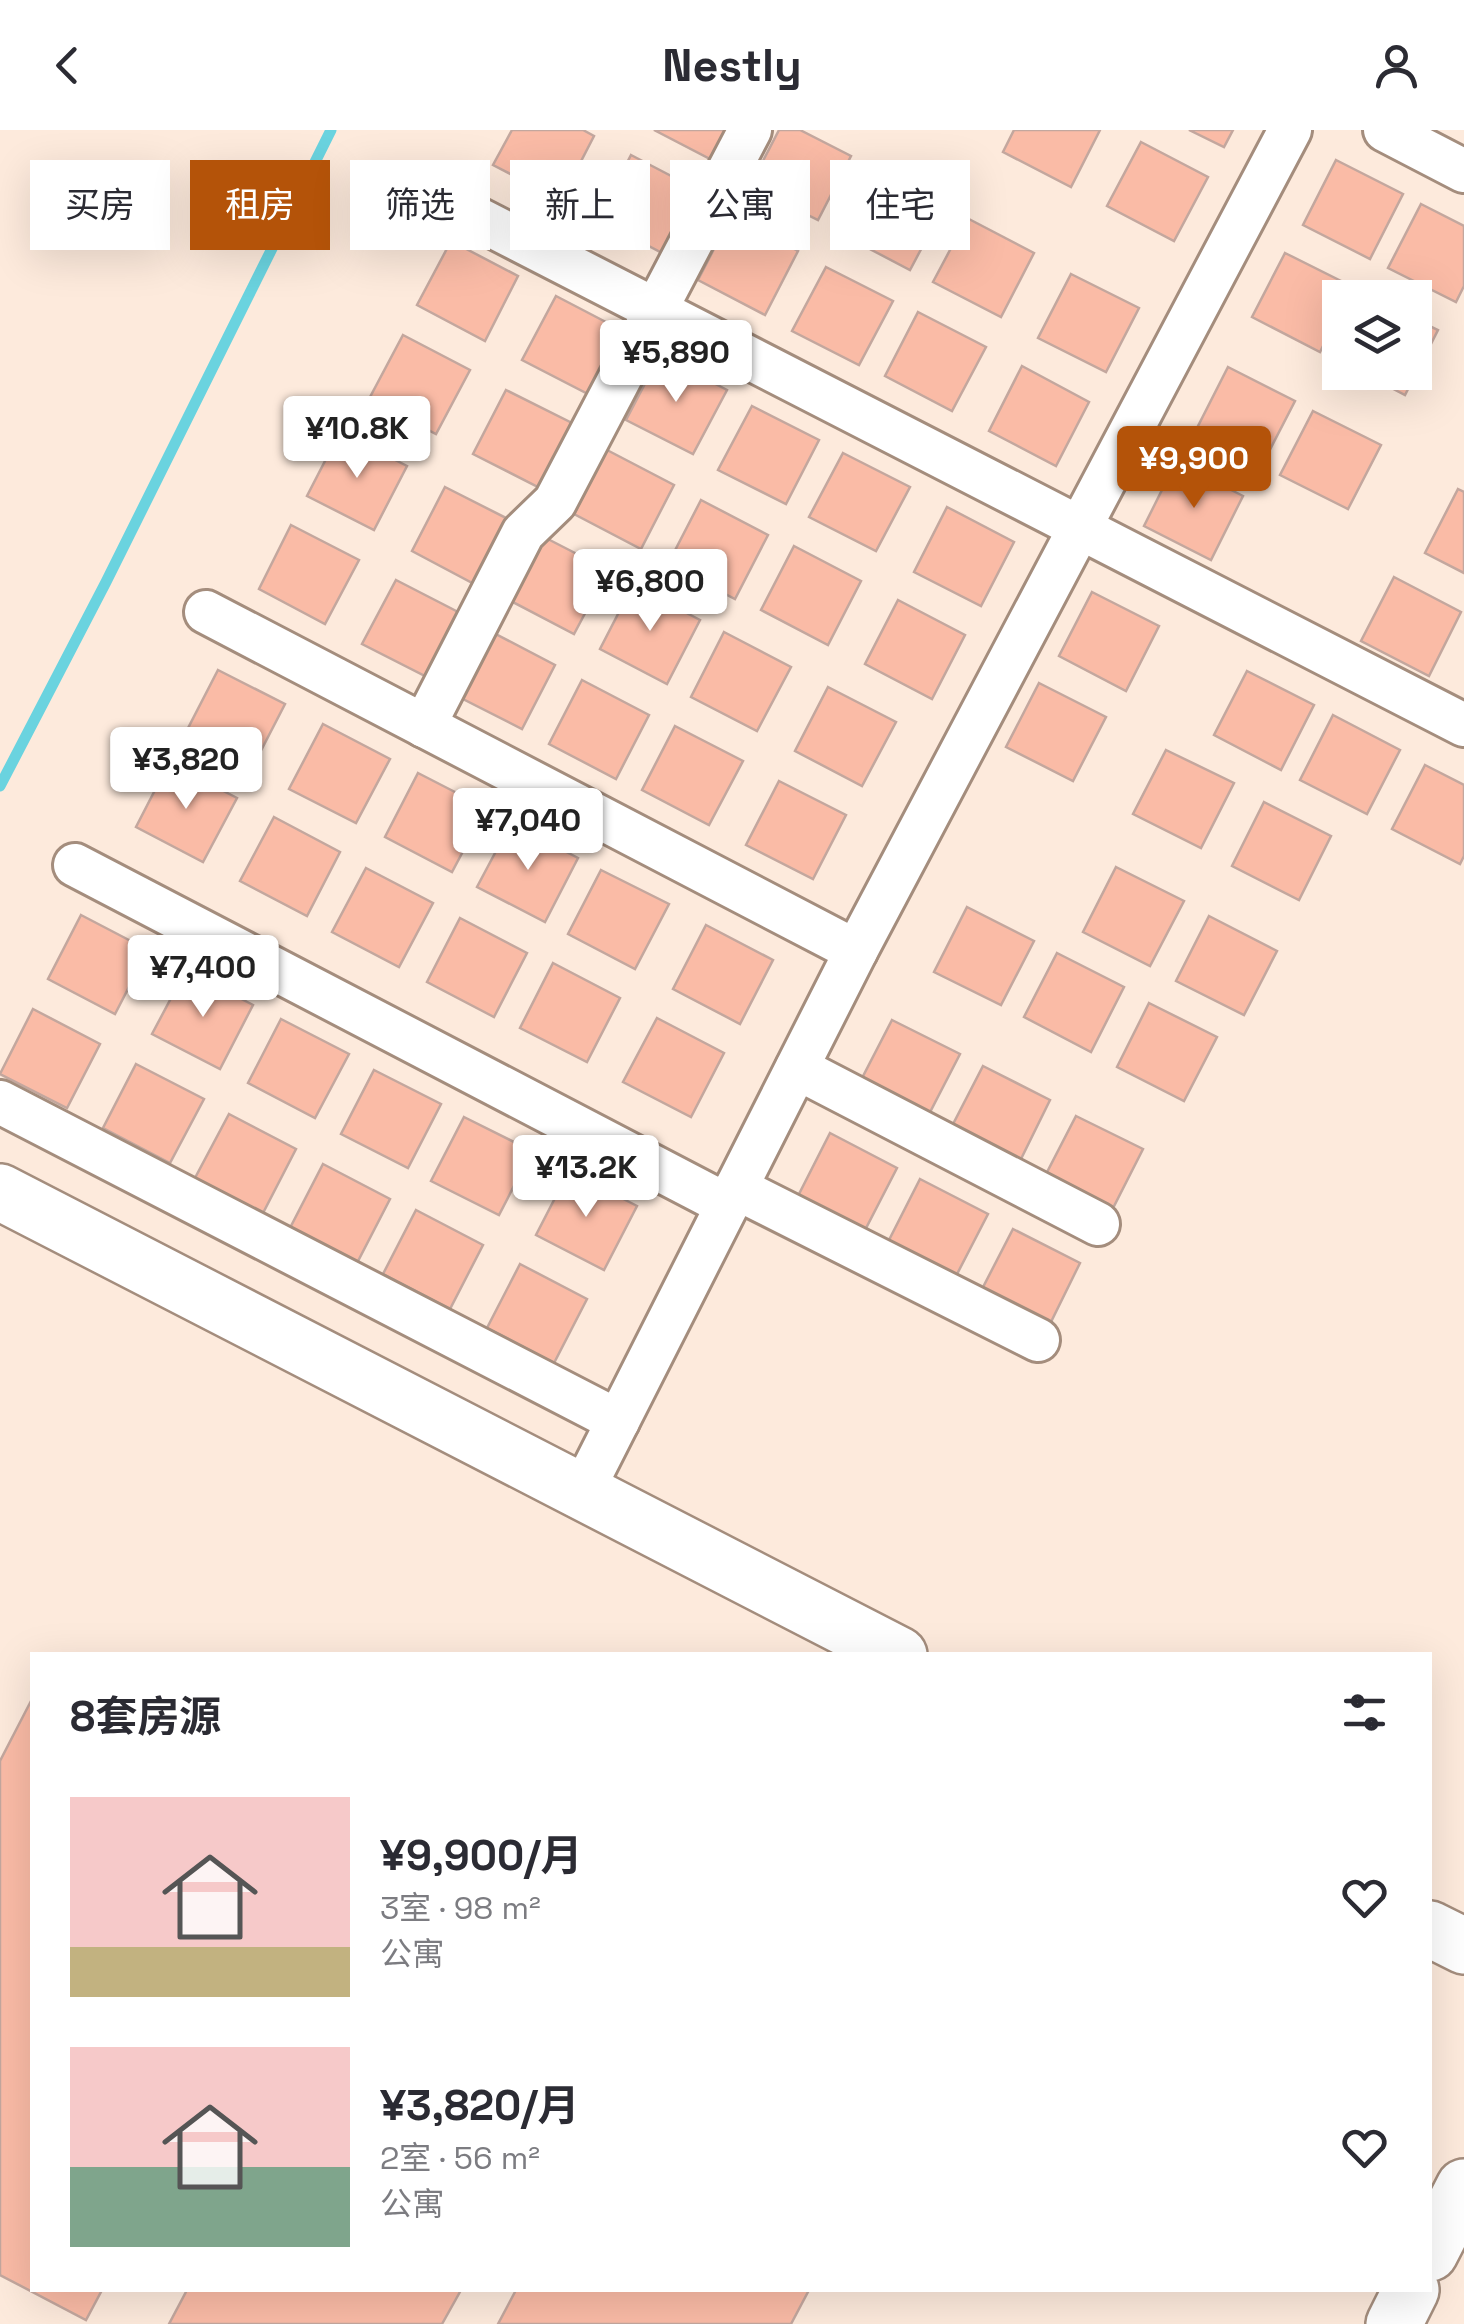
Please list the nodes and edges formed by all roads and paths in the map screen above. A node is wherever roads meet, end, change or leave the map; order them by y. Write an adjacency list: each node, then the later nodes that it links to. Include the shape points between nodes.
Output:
1 (750, 130): 6 (street)
2 (1290, 130): 7 (street)
3 (1385, 130): 4 (street)
4 (1464, 171)
5 (490, 226): 6 (street)
6 (655, 312): 7 (street); 10 (street, via 555,502 523,532)
7 (1080, 528): 9 (street); 12 (street)
8 (206, 612): 10 (street)
9 (1464, 725)
10 (424, 726): 12 (street)
11 (75, 865): 16 (street)
12 (856, 951): 13 (street)
13 (797, 1068): 16 (street); 17 (street)
14 (0, 1102): 20 (street)
15 (0, 1192): 21 (street)
16 (731, 1197): 19 (street); 20 (street)
17 (1098, 1224)
18 (0, 1234): 22 (street)
19 (1038, 1340)
20 (618, 1421): 21 (street)
21 (582, 1492): 23 (street)
22 (816, 1652)
23 (893, 1652)
24 (1432, 1930): 25 (street)
25 (1464, 1946)
26 (1432, 1968): 27 (street)
27 (1464, 1984)
28 (1464, 2187): 29 (street)
29 (1432, 2249)
30 (1410, 2292): 31 (street)
31 (1394, 2324)

